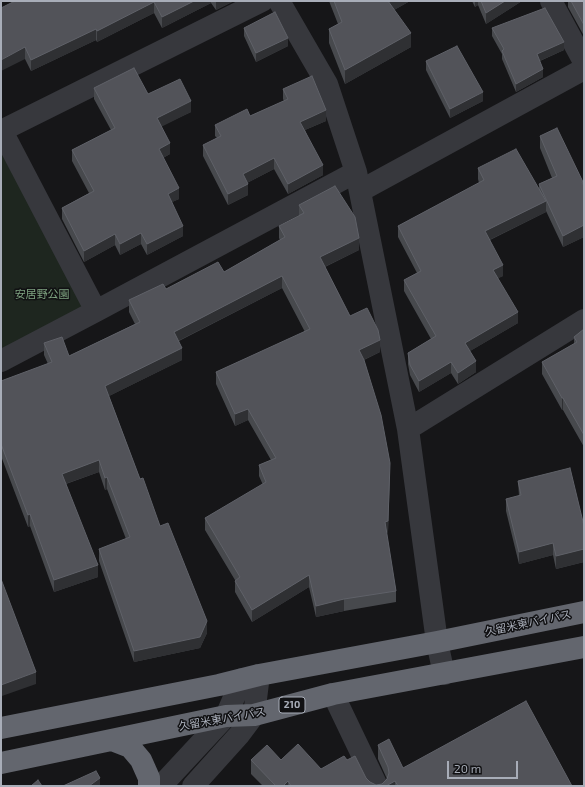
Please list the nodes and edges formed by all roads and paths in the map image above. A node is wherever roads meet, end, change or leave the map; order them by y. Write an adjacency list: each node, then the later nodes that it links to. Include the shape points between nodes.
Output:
1 (262, 1): 6 (street)
2 (279, 1): 7 (street, via 327,84)
3 (551, 1): 4 (street)
4 (584, 62)
5 (584, 69): 7 (street)
6 (1, 131): 8 (street)
7 (358, 182): 8 (street); 11 (street)
8 (96, 311): 10 (street)
9 (584, 320): 11 (street)
10 (1, 361)
11 (408, 429): 13 (street)
12 (584, 612): 13 (highway, 久留米東バイパス)
13 (437, 642): 15 (street); 16 (highway, 久留米東バイパス)
14 (584, 648): 15 (highway, 久留米東バイパス / 210)
15 (444, 674): 17 (highway, 久留米東バイパス / 210)
16 (250, 677): 18 (street); 19 (street); 20 (highway, 久留米東バイパス)
17 (333, 694): 18 (highway, 久留米東バイパス / 210); 26 (street)
18 (254, 715): 19 (highway, 久留米東バイパス / 210); 25 (street)
19 (226, 716): 21 (highway, 久留米東バイパス / 210); 24 (street)
20 (1, 728)
21 (112, 740): 22 (highway, 久留米東バイパス / 210); 23 (highway, via 130,747 141,760 149,778)
22 (1, 763)
23 (149, 786)
24 (161, 786)
25 (193, 786)
26 (377, 786)

